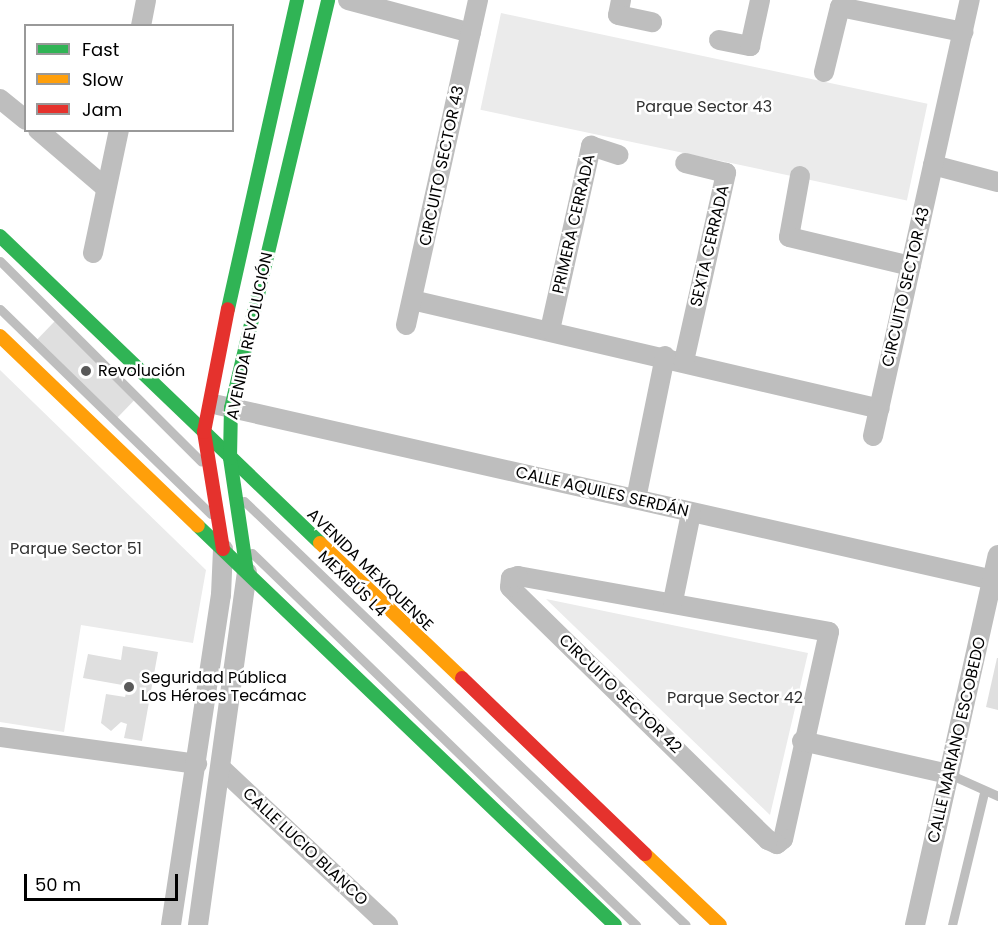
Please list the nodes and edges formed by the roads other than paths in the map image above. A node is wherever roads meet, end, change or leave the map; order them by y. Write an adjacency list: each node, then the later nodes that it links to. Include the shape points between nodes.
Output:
1 (146, 0): 10 (street)
2 (297, 0): 35 (main road, AVENIDA REVOLUCIÓN)
3 (328, 0): 36 (main road, AVENIDA REVOLUCIÓN)
4 (348, 0): 12 (street)
5 (478, 0): 12 (street, CIRCUITO SECTOR 43)
6 (621, 0): 9 (street, via 618,15)
7 (760, 0): 13 (street, via 750,46)
8 (970, 0): 11 (street, CIRCUITO SECTOR 43)
9 (652, 22)
10 (141, 24)
11 (963, 32): 14 (street, via 840,7); 21 (street, CIRCUITO SECTOR 43)
12 (471, 33): 29 (street, CIRCUITO SECTOR 43)
13 (719, 40)
14 (824, 72)
15 (0, 99): 16 (street)
16 (24, 118)
17 (40, 132): 24 (street)
18 (119, 132): 24 (street)
19 (620, 154): 32 (street, PRIMERA CERRADA, via 591,146)
20 (685, 163): 34 (street, SEXTA CERRADA, via 726,174)
21 (933, 165): 23 (street); 28 (street, CIRCUITO SECTOR 43)
22 (800, 176): 28 (street, via 789,237)
23 (998, 182)
24 (106, 188): 26 (street)
25 (0, 236): 38 (main road, AVENIDA MEXIQUENSE)
26 (93, 254)
27 (0, 261): 41 (lane, MEXIBÚS L4)
28 (911, 266): 37 (street, CIRCUITO SECTOR 43)
29 (412, 300): 31 (street, CIRCUITO SECTOR 43); 32 (street)
30 (0, 309): 45 (lane)
31 (406, 325)
32 (550, 330): 34 (street)
33 (0, 336): 47 (main road)
34 (675, 359): 37 (street); 43 (street)
35 (207, 402): 36 (street, CALLE AQUILES SERDÁN); 38 (main road, AVENIDA REVOLUCIÓN)
36 (231, 408): 40 (main road, AVENIDA REVOLUCIÓN); 43 (street, CALLE AQUILES SERDÁN)
37 (879, 409): 39 (street, CIRCUITO SECTOR 43)
38 (204, 432): 40 (main road, AVENIDA MEXIQUENSE); 41 (main road, AVENIDA REVOLUCIÓN)
39 (873, 436)
40 (230, 458): 42 (main road, AVENIDA REVOLUCIÓN); 65 (main road, AVENIDA MEXIQUENSE)
41 (209, 469): 42 (lane, MEXIBÚS L4); 45 (main road, AVENIDA REVOLUCIÓN)
42 (236, 494): 46 (main road, AVENIDA REVOLUCIÓN); 64 (lane, MEXIBÚS L4)
43 (636, 499): 44 (street, CALLE AQUILES SERDÁN)
44 (691, 513): 50 (street, CALLE AQUILES SERDÁN); 51 (street)
45 (217, 520): 46 (lane); 47 (main road, AVENIDA REVOLUCIÓN)
46 (243, 544): 49 (main road, AVENIDA REVOLUCIÓN); 63 (lane)
47 (223, 549): 49 (main road); 54 (street, AVENIDA REVOLUCIÓN, via 221,595)
48 (998, 555): 50 (street, CALLE MARIANO ESCOBEDO)
49 (247, 572): 55 (street, AVENIDA REVOLUCIÓN); 62 (main road)
50 (995, 580): 56 (street, CALLE MARIANO ESCOBEDO)
51 (673, 601): 53 (street, CIRCUITO SECTOR 42, via 828,632); 53 (street, CIRCUITO SECTOR 42, via 511,578 510,587 768,840 777,844 783,839)
52 (0, 737): 54 (street)
53 (802, 741): 56 (street)
54 (196, 764): 59 (street, AVENIDA REVOLUCIÓN)
55 (222, 769): 60 (street, AVENIDA REVOLUCIÓN); 61 (street, CALLE LUCIO BLANCO)
56 (949, 774): 57 (lane); 66 (street, CALLE MARIANO ESCOBEDO)
57 (984, 793): 58 (lane); 67 (lane)
58 (998, 796)
59 (171, 925)
60 (198, 925)
61 (388, 925)
62 (615, 925)
63 (636, 925)
64 (686, 925)
65 (720, 925)
66 (915, 925)
67 (952, 925)

